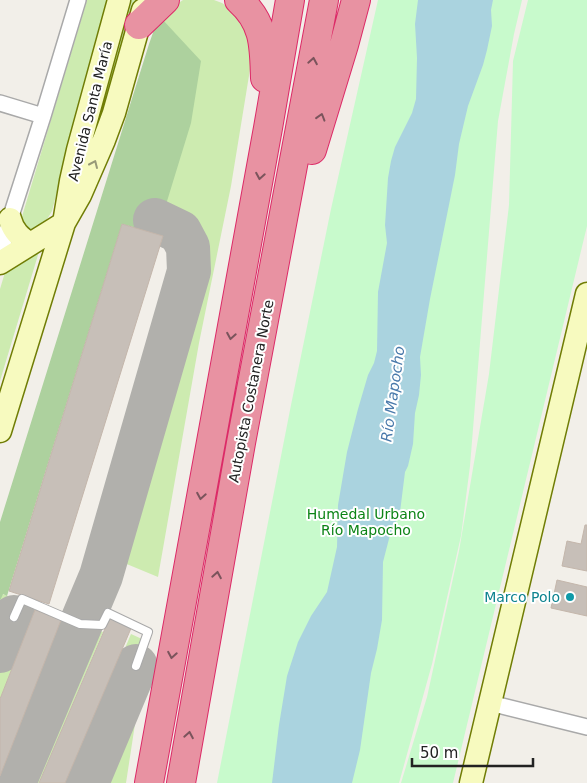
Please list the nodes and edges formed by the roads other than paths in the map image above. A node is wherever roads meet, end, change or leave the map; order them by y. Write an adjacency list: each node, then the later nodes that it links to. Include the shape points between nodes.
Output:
1 (78, 0): 10 (street)
2 (119, 0): 13 (main road, Avenida Santa María, via 78,150)
3 (165, 0): 8 (highway)
4 (239, 0): 11 (highway, via 254,16 262,38)
5 (290, 0): 11 (highway, Autopista Costanera Norte)
6 (324, 0): 18 (highway, Autopista Costanera Norte, one-way to 6)
7 (356, 0): 18 (highway, one-way to 7)
8 (143, 13): 13 (main road, Avenida Santa María, one-way to 8, via 104,140)
9 (0, 103): 10 (street)
10 (43, 116): 12 (street)
11 (268, 128): 24 (highway, Autopista Costanera Norte, one-way to 24)
12 (10, 219): 14 (main road, via 16,233); 15 (street)
13 (64, 223): 14 (main road); 19 (main road, Avenida Santa María)
14 (30, 244): 16 (main road)
15 (0, 258)
16 (0, 263)
17 (587, 294): 22 (main road)
18 (268, 298): 25 (highway, Autopista Costanera Norte, one-way to 18)
19 (0, 431)
20 (14, 617): 21 (lane, via 22,599 80,624 102,625 108,613 148,632)
21 (136, 666)
22 (490, 703): 23 (street); 26 (main road)
23 (587, 727)
24 (149, 783)
25 (181, 783)
26 (471, 783)

